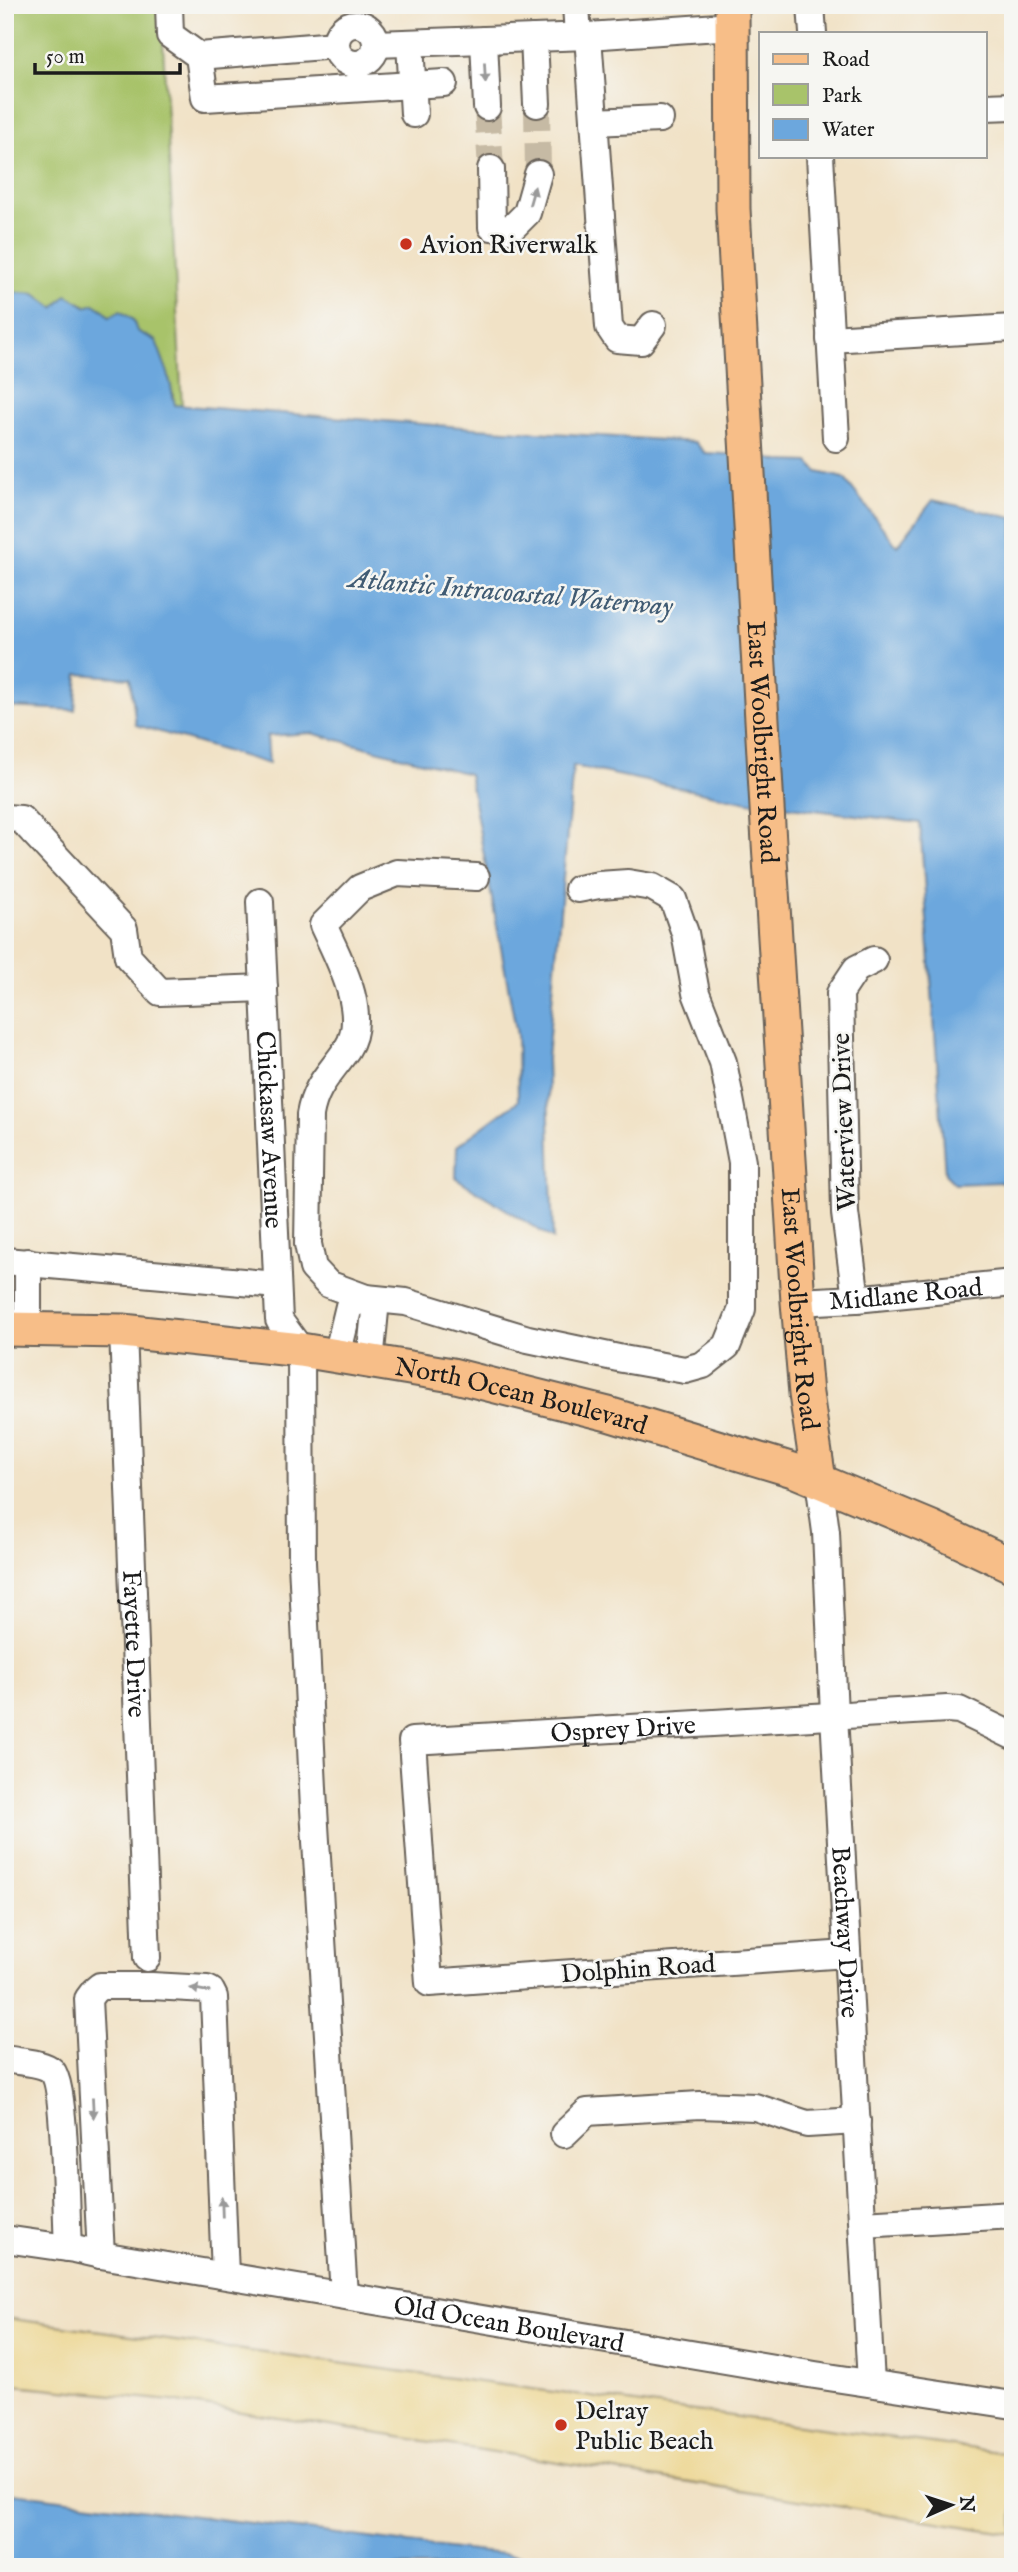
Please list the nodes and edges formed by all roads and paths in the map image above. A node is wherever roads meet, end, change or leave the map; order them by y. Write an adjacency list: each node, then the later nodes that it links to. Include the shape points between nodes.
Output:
1 (169, 5): 13 (street, via 170,35)
2 (576, 5): 7 (street)
3 (811, 5): 6 (street)
4 (355, 15): 11 (street, via 372,32); 12 (street)
5 (733, 25): 7 (street); 41 (main road, East Woolbright Road, via 733,209)
6 (813, 32)
7 (583, 36): 8 (street); 22 (street)
8 (534, 38): 9 (street); 16 (street)
9 (484, 40): 10 (street); 18 (street, one-way to 18)
10 (410, 43): 11 (street); 15 (street)
11 (376, 44): 12 (street, via 371,57 359,64 346,62)
12 (336, 45): 13 (street)
13 (199, 56): 15 (street, via 205,98)
14 (444, 83): 15 (street)
15 (412, 85): 20 (street)
16 (537, 104)
17 (1013, 106): 19 (street)
18 (487, 107)
19 (986, 107)
20 (414, 114)
21 (660, 119): 22 (street)
22 (594, 122): 26 (street, via 609,327 618,339 640,341)
23 (820, 158): 28 (street)
24 (491, 169): 25 (street, one-way to 25, via 492,227 511,229 527,213)
25 (538, 174)
26 (653, 325)
27 (1013, 328): 28 (street)
28 (830, 339): 29 (street)
29 (836, 438)
30 (5, 818): 35 (street, via 21,819 124,929 128,957 160,992)
31 (476, 877): 39 (street, via 397,873 360,888 323,925 349,985 356,1018 349,1045 313,1095 308,1244 313,1268 328,1284)
32 (578, 889): 39 (street, via 628,883 652,887 673,899 685,933 696,993 723,1062 742,1162 743,1309 727,1346 703,1365 685,1370 528,1339 406,1301)
33 (260, 902): 35 (street, Chickasaw Avenue)
34 (874, 960): 40 (street, Waterview Drive, via 856,969 840,993 845,1213)
35 (264, 988): 38 (street, Chickasaw Avenue)
36 (26, 1262): 38 (street); 42 (street)
37 (1013, 1283): 40 (street, Midlane Road)
38 (278, 1286): 44 (street, Chickasaw Avenue, via 279,1320)
39 (366, 1298): 45 (street, via 349,1306); 46 (street, via 375,1311)
40 (856, 1300): 41 (street, Midlane Road)
41 (798, 1302): 47 (main road, East Woolbright Road)
42 (25, 1329): 43 (main road, North Ocean Boulevard)
43 (123, 1331): 44 (main road, North Ocean Boulevard); 52 (street, Fayette Drive)
44 (301, 1350): 45 (main road, North Ocean Boulevard); 63 (street, via 302,1562)
45 (337, 1356): 46 (main road, North Ocean Boulevard)
46 (370, 1362): 47 (main road, North Ocean Boulevard, via 452,1375 608,1414)
47 (819, 1480): 48 (main road, North Ocean Boulevard); 49 (street, Beachway Drive, via 826,1532)
48 (1013, 1566)
49 (834, 1715): 50 (street, Osprey Drive, via 959,1710); 51 (street, Beachway Drive); 53 (street, Osprey Drive, via 412,1741)
50 (1013, 1736)
51 (847, 1954): 53 (street, Dolphin Road); 55 (street, Beachway Drive)
52 (147, 1958)
53 (429, 1983)
54 (5, 2059): 60 (street, via 49,2067 57,2077)
55 (857, 2121): 56 (street, via 807,2124 755,2108 700,2105 587,2112); 58 (street, Beachway Drive)
56 (564, 2134)
57 (1013, 2215): 58 (street)
58 (863, 2224): 64 (street, Beachway Drive)
59 (5, 2239): 60 (street, Old Ocean Boulevard)
60 (68, 2248): 61 (street, Old Ocean Boulevard)
61 (101, 2255): 62 (street, Old Ocean Boulevard); 62 (street, one-way to 61, via 214,1997 206,1989 100,1986 88,1999)
62 (225, 2275): 63 (street, Old Ocean Boulevard)
63 (344, 2295): 64 (street, Old Ocean Boulevard)
64 (871, 2383): 65 (street, Old Ocean Boulevard)
65 (1013, 2405)

